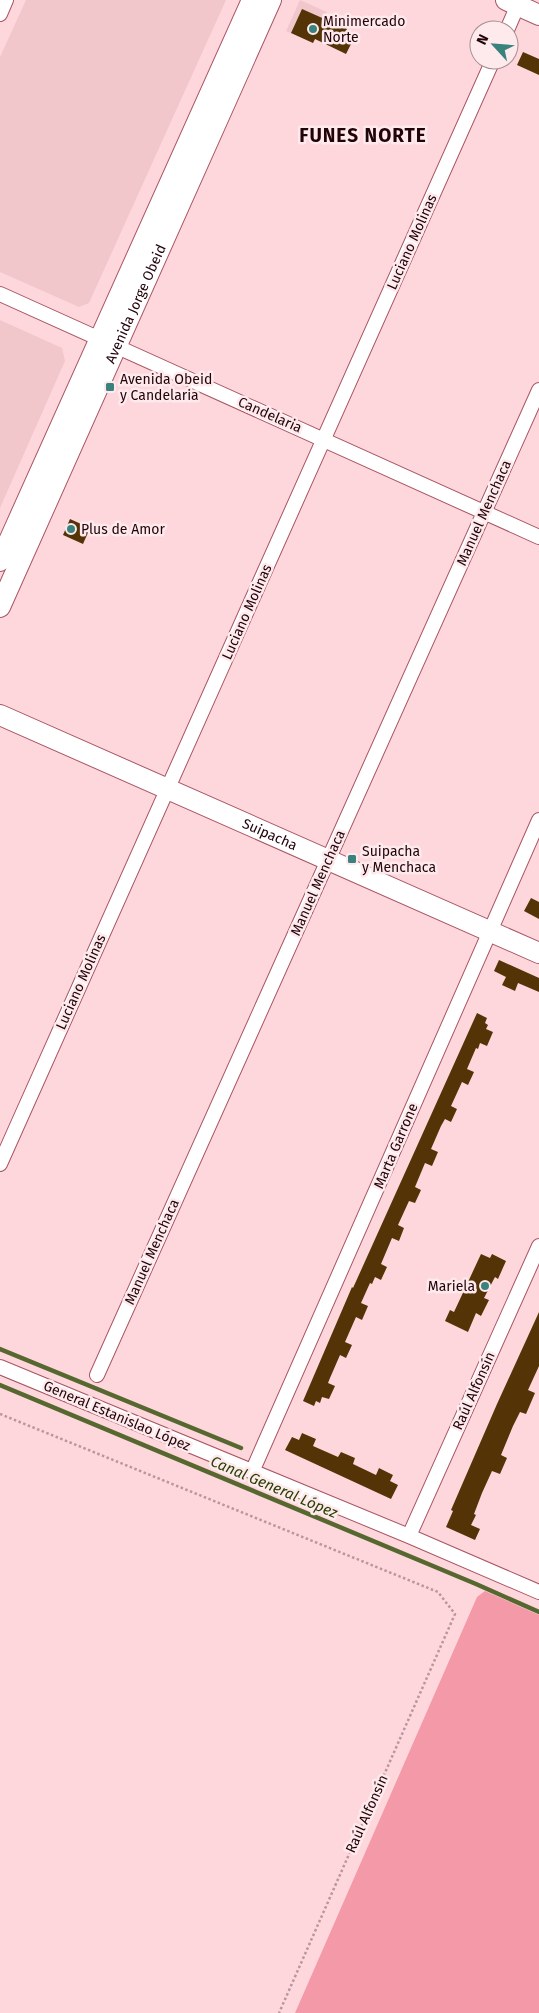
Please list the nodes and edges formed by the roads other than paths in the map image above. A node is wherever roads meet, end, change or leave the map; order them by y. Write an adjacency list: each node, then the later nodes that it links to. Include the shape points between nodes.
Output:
1 (6, 0): 5 (street)
2 (252, 0): 10 (main road, Avenida Jorge Obeid)
3 (271, 0): 10 (main road, Avenida Jorge Obeid)
4 (514, 2): 6 (main road); 7 (street)
5 (0, 14)
6 (539, 15)
7 (510, 20)
8 (489, 70): 12 (street, Luciano Molinas)
9 (0, 294): 10 (street, Candelaria)
10 (108, 342): 12 (street, Candelaria); 15 (main road, Avenida Jorge Obeid); 16 (main road, Avenida Jorge Obeid)
11 (539, 390): 13 (street, Manuel Menchaca)
12 (324, 440): 13 (street, Candelaria); 18 (street, Luciano Molinas)
13 (484, 512): 14 (street, Candelaria); 20 (street, Manuel Menchaca)
14 (539, 537)
15 (0, 561)
16 (0, 607)
17 (0, 714): 18 (main road, Suipacha)
18 (168, 789): 20 (main road, Suipacha); 23 (street, Luciano Molinas)
19 (539, 820): 21 (street, Marta Garrone)
20 (328, 860): 21 (main road, Suipacha); 26 (street, Manuel Menchaca)
21 (490, 931): 22 (main road, Suipacha); 27 (street, Marta Garrone)
22 (539, 952)
23 (0, 1164)
24 (539, 1246): 28 (street, Raúl Alfonsín)
25 (0, 1367): 27 (street, General Estanislao López)
26 (97, 1375)
27 (252, 1472): 28 (street, General Estanislao López)
28 (410, 1536): 29 (street, General Estanislao López)
29 (539, 1592)

